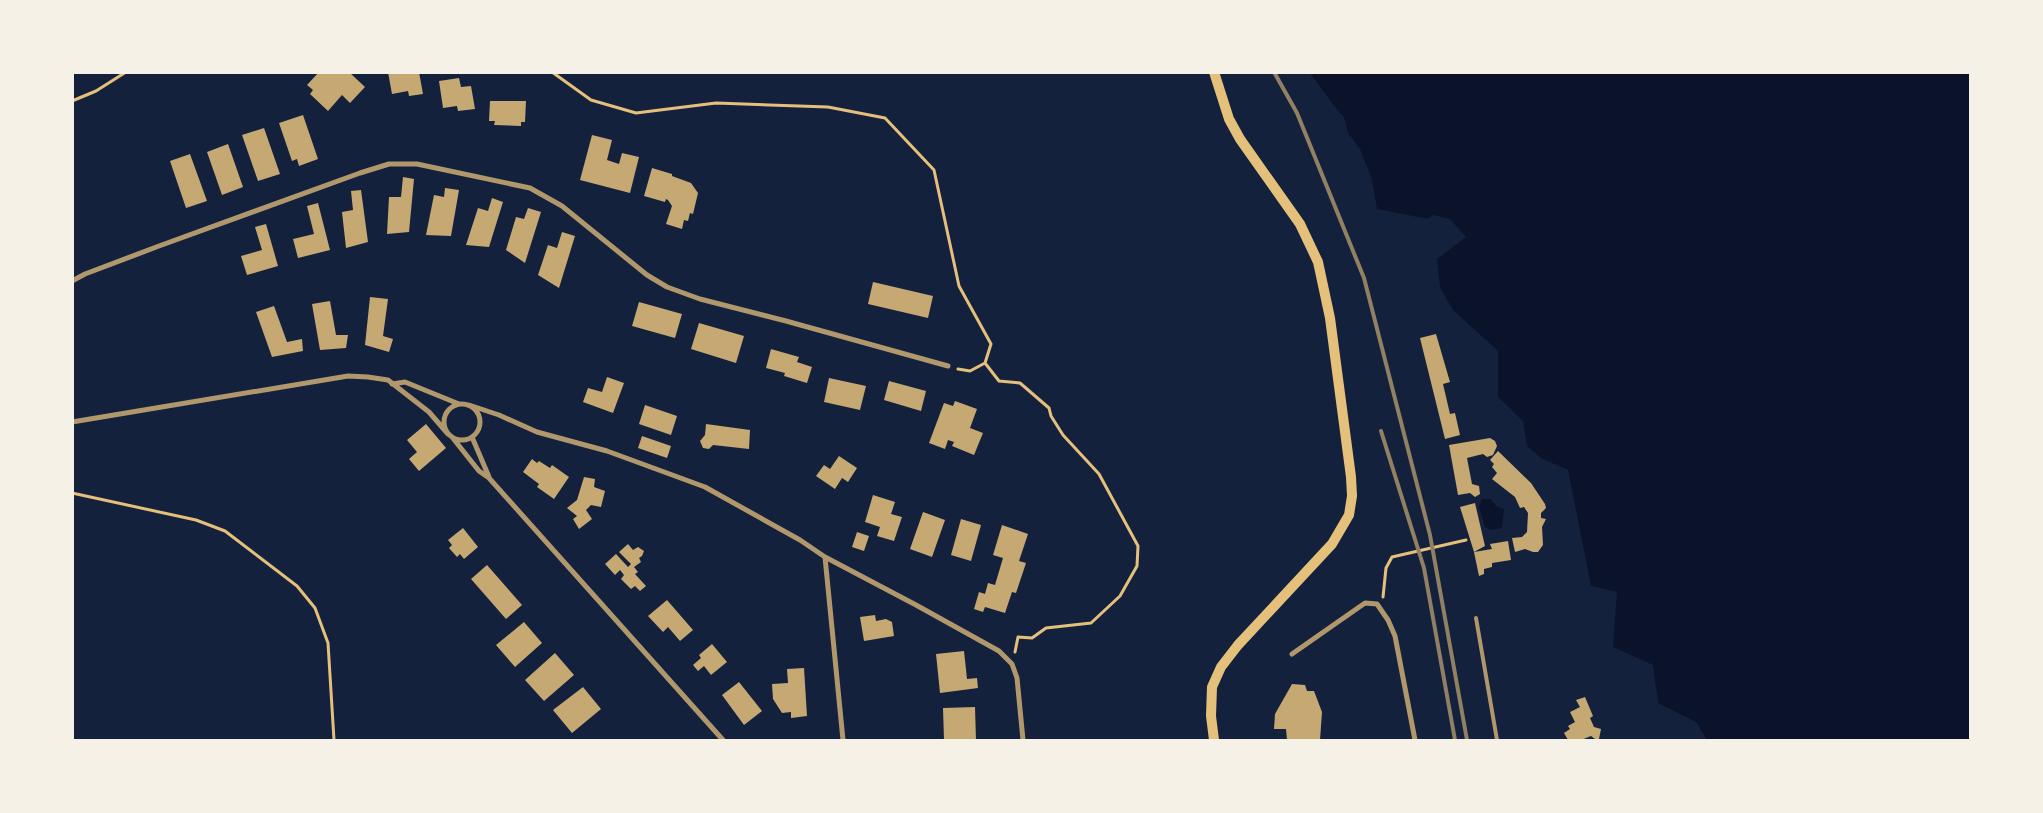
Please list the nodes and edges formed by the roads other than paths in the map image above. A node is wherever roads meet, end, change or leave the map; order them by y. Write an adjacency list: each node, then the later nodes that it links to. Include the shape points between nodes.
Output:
1 (1214, 72): 17 (main road, via 1240,139 1300,224 1318,262 1330,318 1352,496 1349,515 1332,544 1238,645 1222,667 1212,687)
2 (72, 281): 3 (street, via 360,173 390,164 417,164 530,188 562,206 646,274 667,287 700,299)
3 (948, 366)
4 (392, 384): 5 (street, via 405,382); 7 (street, via 388,380 348,376); 8 (street, via 429,412)
5 (459, 404): 6 (street); 8 (street, via 450,408 445,416 444,426)
6 (469, 405): 9 (street, via 478,412 481,423); 11 (street, via 537,432 607,452 705,487)
7 (72, 422)
8 (450, 436): 9 (street, via 457,441); 10 (street, via 479,471)
9 (472, 437): 10 (street)
10 (489, 478): 14 (street)
11 (826, 557): 15 (street); 16 (street, via 999,651 1012,664 1017,678)
12 (1476, 618): 19 (lane)
13 (1292, 654): 18 (street, via 1365,603 1377,604 1395,636)
14 (723, 740)
15 (843, 740)
16 (1023, 740)
17 (1214, 740)
18 (1415, 740)
19 (1497, 740)

